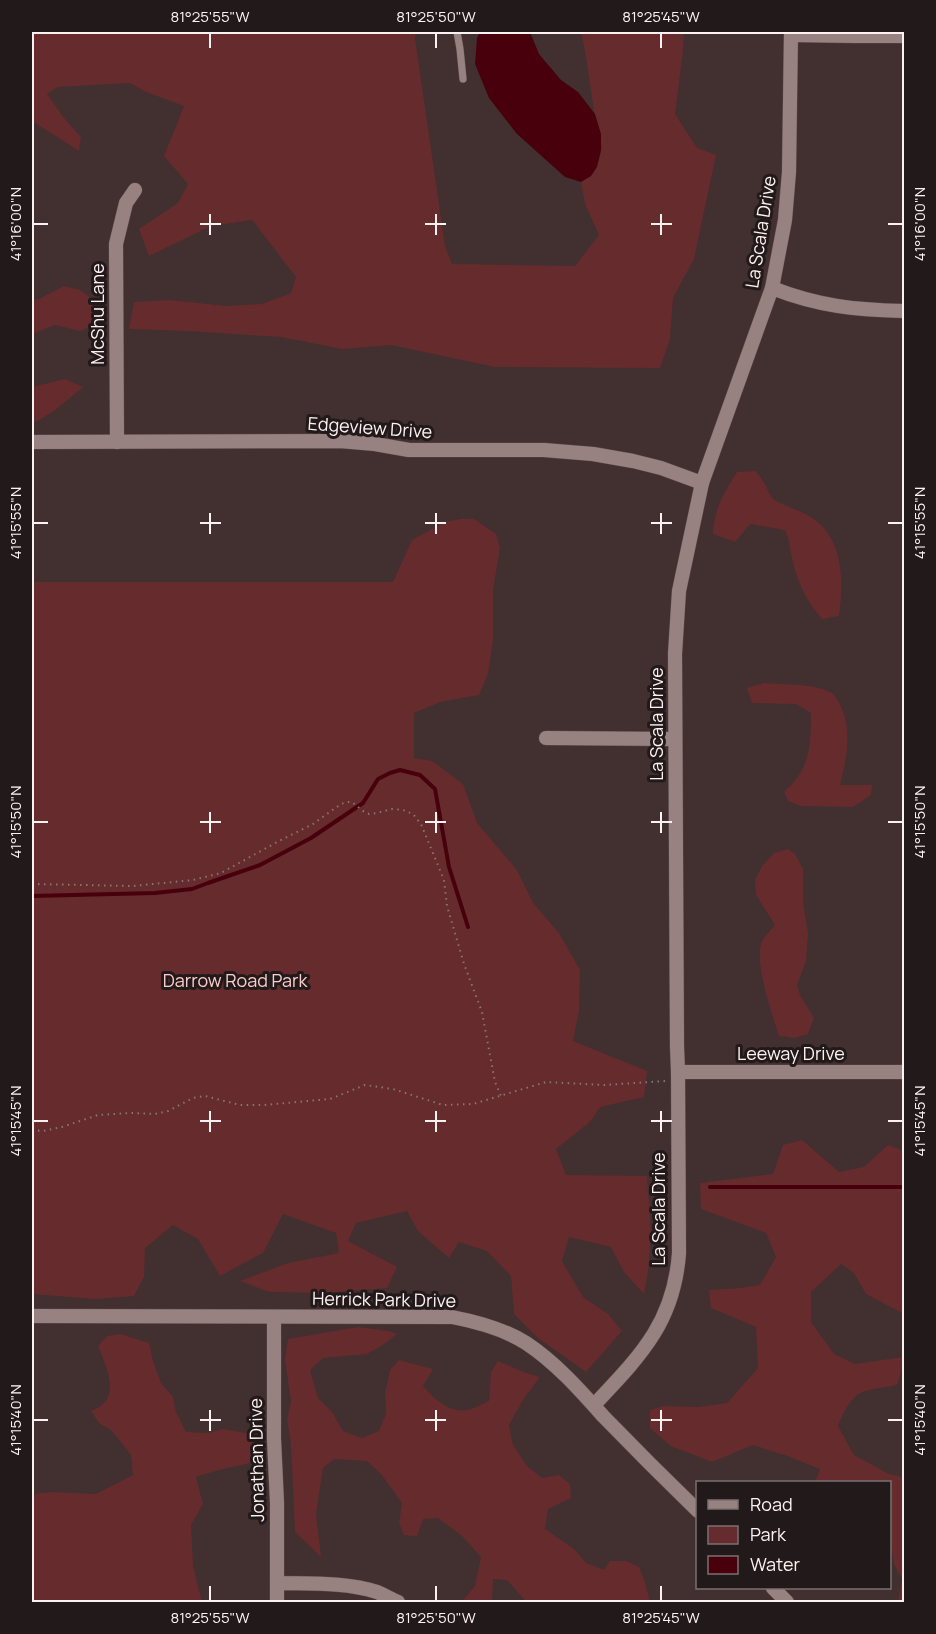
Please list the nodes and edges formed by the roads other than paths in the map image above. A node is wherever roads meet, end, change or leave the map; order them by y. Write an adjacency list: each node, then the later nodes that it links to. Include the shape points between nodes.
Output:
1 (457, 32): 4 (lane)
2 (791, 33): 3 (street); 6 (street, La Scala Drive, via 789,172 785,220)
3 (904, 36)
4 (463, 79)
5 (135, 190): 9 (street, McShu Lane, via 126,202 116,244)
6 (772, 288): 7 (street, via 835,307); 10 (street, La Scala Drive)
7 (904, 311)
8 (32, 442): 9 (street, Edgeview Drive)
9 (117, 442): 10 (street, Edgeview Drive, via 340,441 409,450 569,451 633,461)
10 (702, 483): 12 (street, La Scala Drive, via 679,591)
11 (546, 738): 12 (street)
12 (675, 739): 14 (street, La Scala Drive)
13 (904, 1072): 14 (street, Leeway Drive)
14 (678, 1076): 17 (street, La Scala Drive, via 679,1253 673,1294 645,1348)
15 (32, 1316): 16 (street, Herrick Park Drive)
16 (274, 1317): 17 (street, Herrick Park Drive, via 452,1317 475,1321 525,1343); 19 (street, Jonathan Drive)
17 (594, 1405): 18 (street, Herrick Park Drive)
18 (696, 1509)
19 (277, 1583): 21 (street, Jonathan Drive); 22 (street, via 359,1588)
20 (775, 1589): 23 (street)
21 (277, 1602)
22 (398, 1602)
23 (788, 1602)

